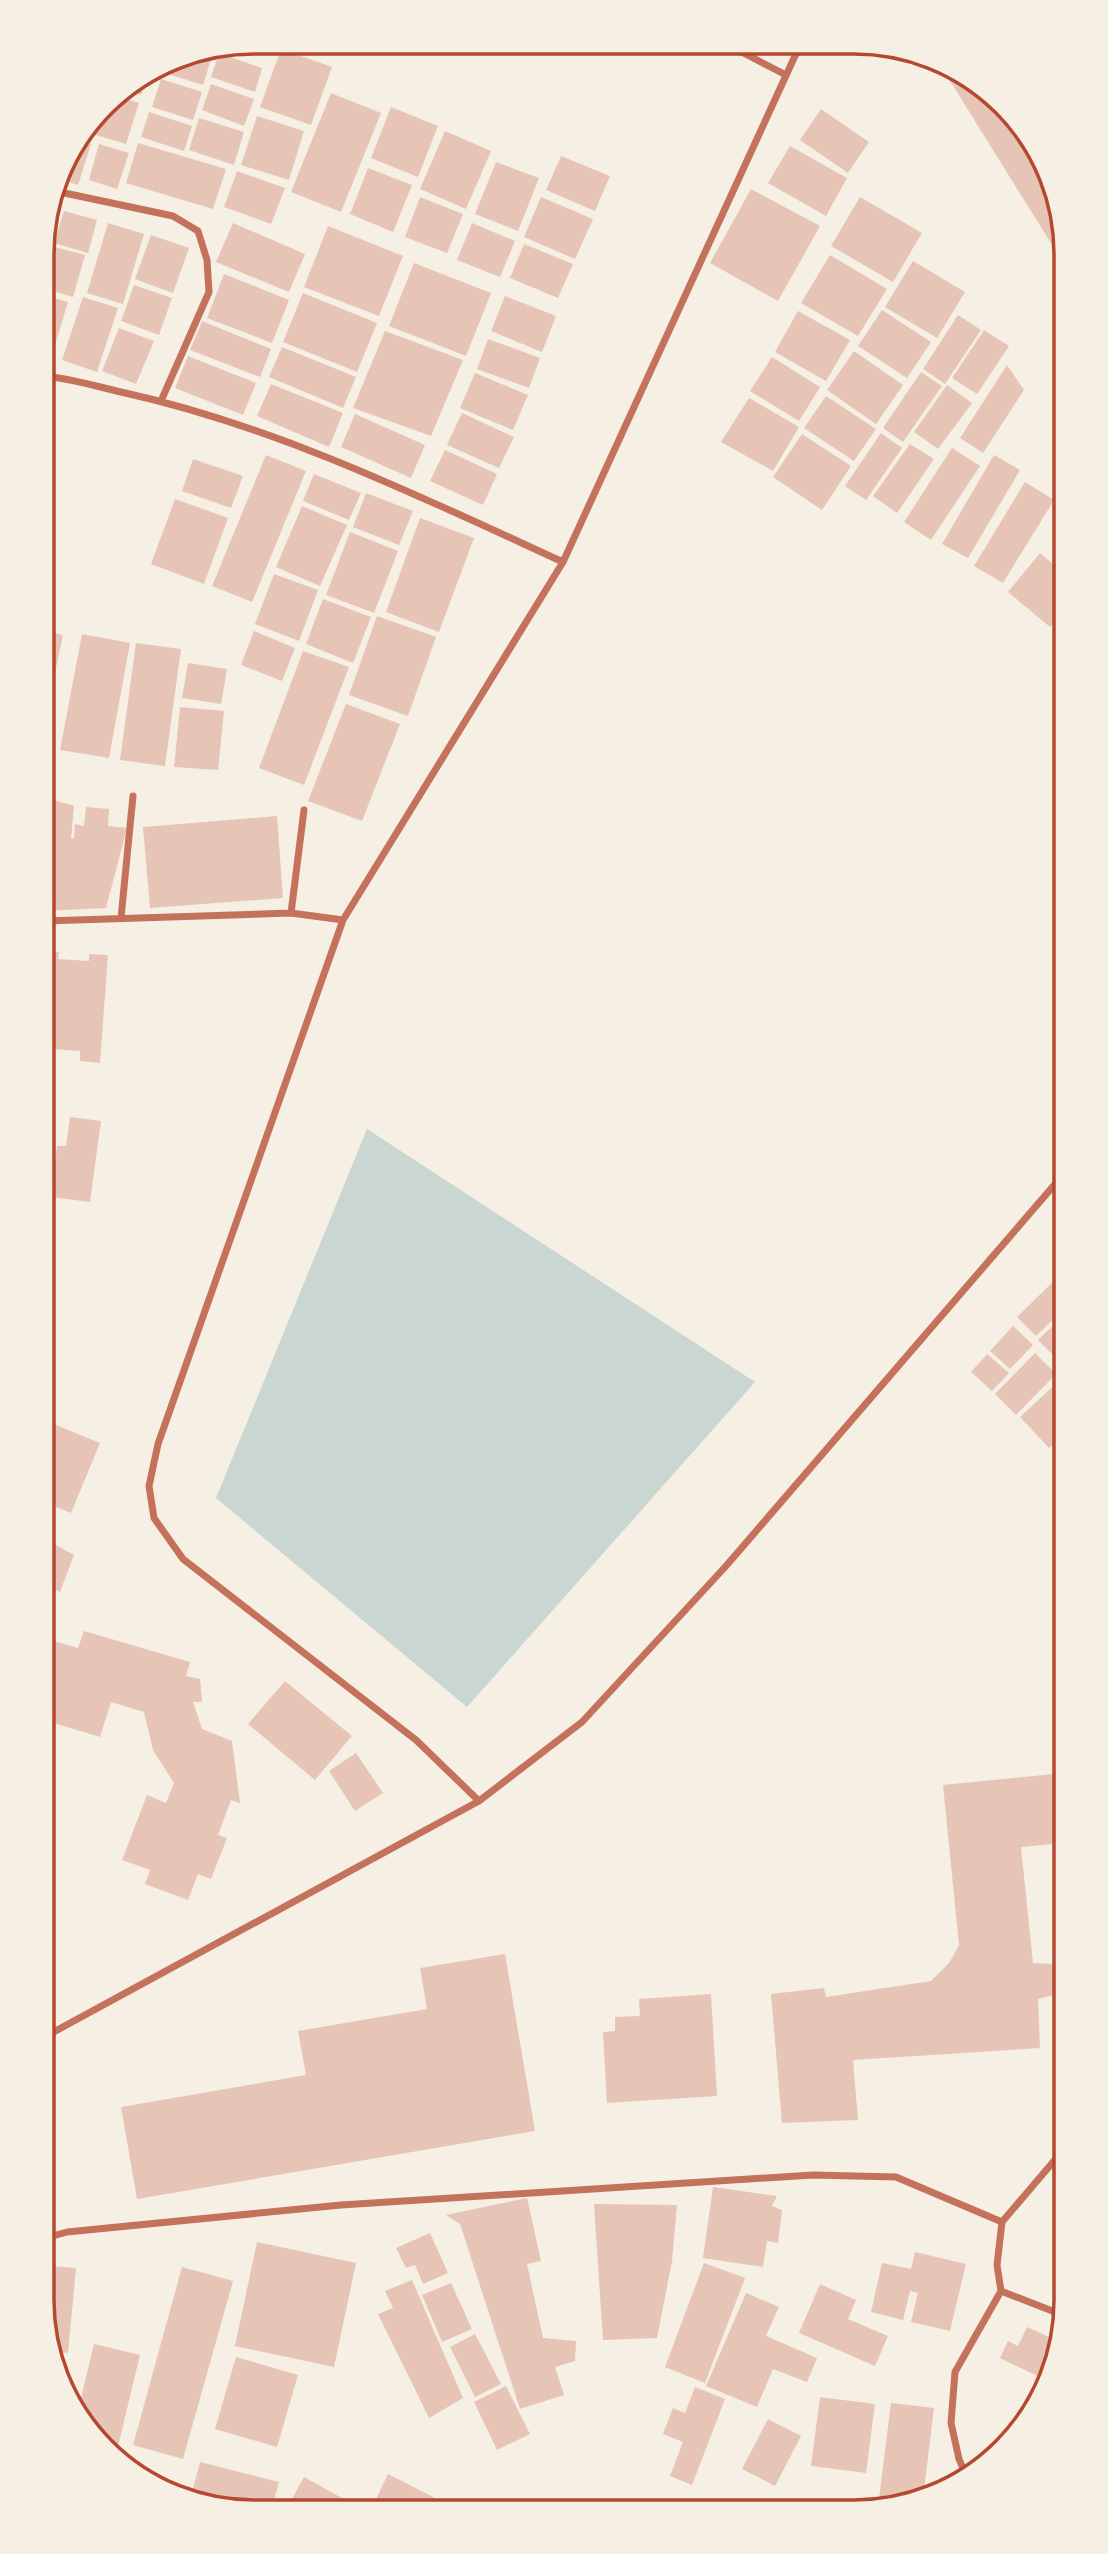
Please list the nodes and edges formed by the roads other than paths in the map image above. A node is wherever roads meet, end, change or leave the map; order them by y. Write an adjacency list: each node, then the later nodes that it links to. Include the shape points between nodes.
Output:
1 (746, 54): 3 (street)
2 (796, 54): 3 (street)
3 (786, 75): 7 (street)
4 (64, 193): 6 (street, via 173,216 198,231 208,260 209,292)
5 (55, 379): 6 (street)
6 (161, 401): 7 (street, via 254,429 354,467)
7 (563, 562): 12 (street)
8 (133, 796): 11 (street)
9 (304, 810): 10 (street)
10 (291, 913): 11 (street); 12 (street)
11 (121, 918): 13 (street)
12 (343, 920): 15 (street, via 159,1444 149,1486 154,1518 183,1559 416,1740)
13 (55, 921)
14 (1054, 1187): 15 (street, via 726,1566 582,1723)
15 (479, 1801): 16 (street)
16 (54, 2032)
17 (1053, 2162): 18 (street)
18 (1002, 2222): 19 (street, via 896,2177 813,2175 341,2205); 20 (street, via 997,2265)
19 (54, 2235)
20 (1001, 2291): 21 (street); 22 (street, via 955,2372 951,2423)
21 (1053, 2311)
22 (963, 2467)

